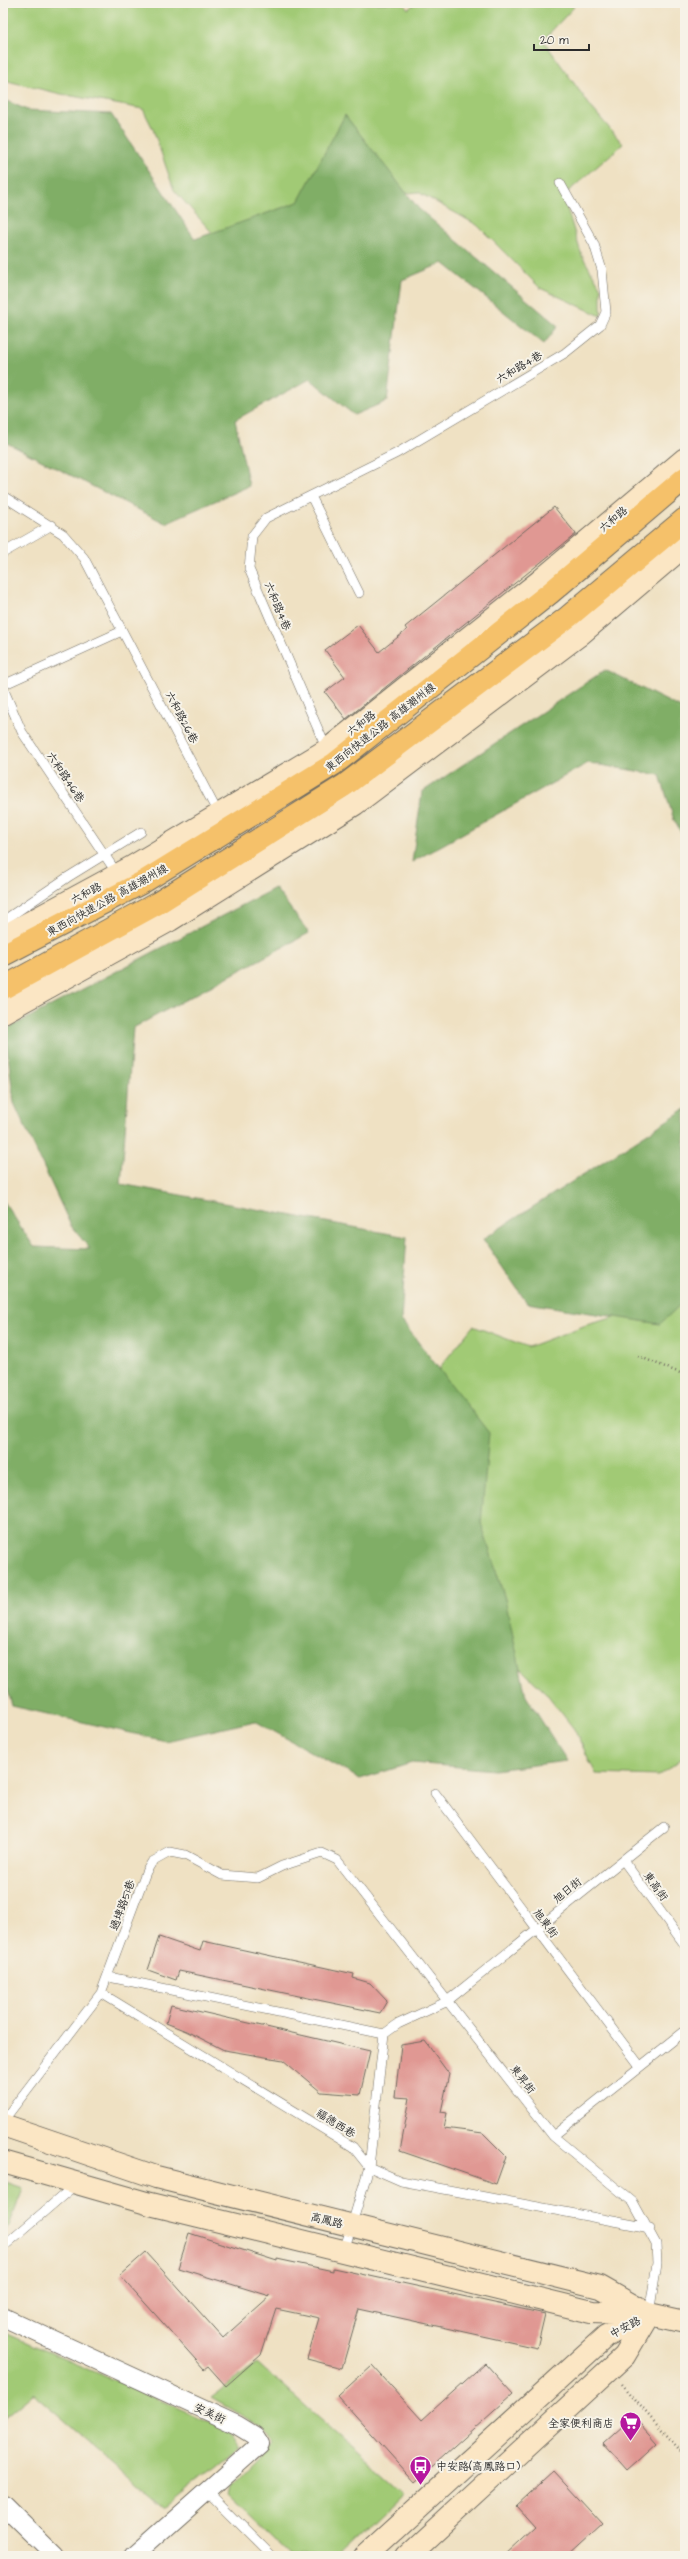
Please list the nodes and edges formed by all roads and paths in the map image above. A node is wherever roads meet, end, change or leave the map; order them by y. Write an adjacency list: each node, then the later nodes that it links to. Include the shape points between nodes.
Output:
1 (560, 183): 5 (lane, 六和路4巷, via 594,244 602,270 606,312 600,325 540,369 397,454)
2 (685, 458): 14 (street, 六和路, via 540,581)
3 (685, 478): 21 (highway, 東西向快速公路 高雄潮州線, via 550,593 334,764 143,882)
4 (3, 496): 7 (lane, 六和路26巷)
5 (311, 496): 10 (lane); 14 (lane, 六和路4巷, via 266,518 258,526 252,536 249,569)
6 (685, 519): 22 (highway, via 568,617 345,785 158,903)
7 (52, 525): 9 (lane); 11 (lane, 六和路26巷, via 84,558)
8 (685, 545): 23 (street, via 578,636 355,804 170,920)
9 (3, 553)
10 (359, 593)
11 (122, 631): 12 (lane); 15 (lane, 六和路26巷)
12 (3, 685)
13 (3, 688): 17 (lane, 六和路46巷, via 22,732)
14 (327, 750): 15 (street, 六和路)
15 (219, 815): 18 (street, 六和路)
16 (142, 832): 17 (lane)
17 (104, 854): 18 (lane, 六和路46巷); 19 (lane)
18 (118, 875): 20 (street, 六和路)
19 (3, 921)
20 (3, 937)
21 (3, 955)
22 (3, 988)
23 (3, 1012)
24 (638, 1356): 25 (path)
25 (685, 1375)
26 (435, 1793): 30 (lane, 旭東街)
27 (664, 1827): 29 (lane, 旭日街)
28 (337, 1860): 32 (lane, 過埤路51巷, via 322,1853 282,1866 258,1878 222,1876 185,1855 170,1852 160,1856 152,1862 146,1872); 34 (lane, 東昇街)
29 (623, 1860): 30 (lane, 旭日街); 31 (lane, 東高街)
30 (536, 1930): 34 (lane, 旭日街); 37 (lane, 旭東街)
31 (685, 1945)
32 (109, 1977): 33 (lane, 過埤路51巷); 36 (lane)
33 (101, 1993): 38 (lane, 過埤路51巷); 42 (lane, 福德西巷, via 353,2147)
34 (446, 2002): 36 (lane, 旭日街, via 398,2024); 40 (lane, 東昇街)
35 (685, 2031): 37 (lane)
36 (384, 2034): 42 (lane)
37 (640, 2066): 40 (lane)
38 (3, 2121)
39 (3, 2125): 44 (street, 高鳳路, via 156,2177)
40 (553, 2136): 45 (lane, 東昇街, via 633,2202)
41 (3, 2162): 43 (street, 高鳳路)
42 (369, 2167): 44 (lane); 45 (lane, 福德西巷, via 401,2181)
43 (78, 2182): 46 (lane); 47 (street, 高鳳路, via 150,2204)
44 (352, 2226): 47 (lane); 48 (street, 高鳳路, via 600,2287)
45 (650, 2228): 48 (lane, 東昇街, via 656,2244 657,2263)
46 (3, 2247)
47 (344, 2251): 48 (street, 高鳳路, via 592,2312)
48 (649, 2314): 50 (street, 高鳳路); 51 (street, 中安路, via 624,2356); 58 (street, 中安路, via 606,2336)
49 (3, 2317): 53 (street, 安美街, via 237,2425 255,2436 260,2444)
50 (685, 2322)
51 (609, 2370): 52 (path); 59 (street, 中安路)
52 (685, 2456)
53 (207, 2491): 56 (street, 安美街); 57 (lane)
54 (3, 2505): 55 (street)
55 (55, 2556)
56 (134, 2556)
57 (272, 2556)
58 (365, 2556)
59 (407, 2556)

